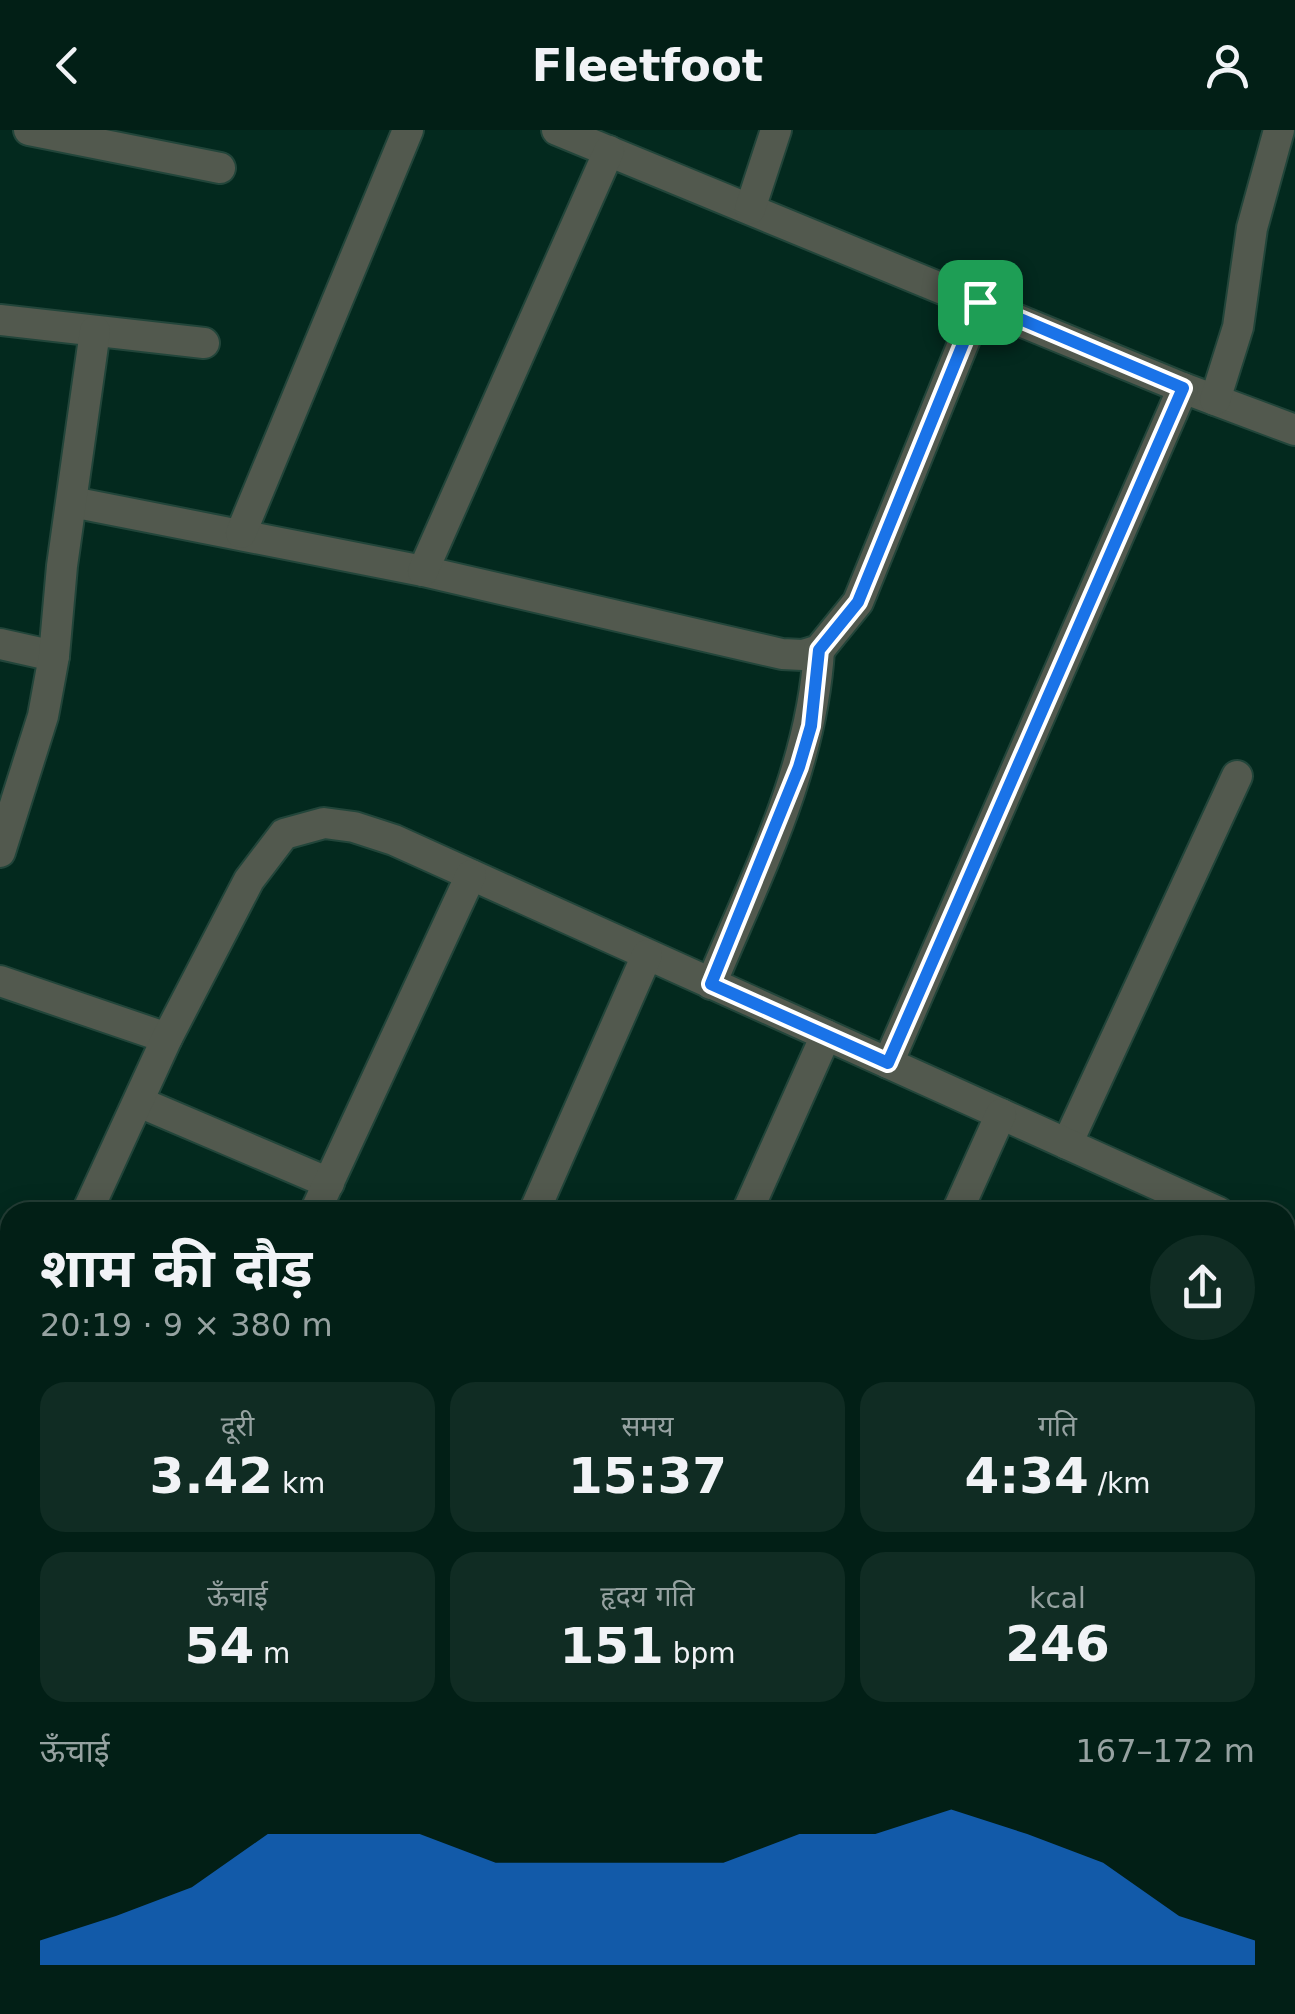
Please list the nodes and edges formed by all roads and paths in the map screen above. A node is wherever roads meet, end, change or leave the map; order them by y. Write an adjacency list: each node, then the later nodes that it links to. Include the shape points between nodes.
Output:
1 (30, 130): 7 (street)
2 (408, 130): 17 (street)
3 (557, 130): 6 (street)
4 (776, 130): 8 (street)
5 (1279, 130): 14 (street, via 1252,228 1238,328)
6 (608, 151): 8 (street); 18 (street)
7 (220, 168)
8 (750, 209): 9 (street)
9 (980, 302): 13 (street); 20 (street, via 858,602)
10 (0, 320): 11 (street)
11 (95, 331): 12 (street); 16 (street)
12 (204, 344)
13 (1183, 388): 14 (street); 31 (street)
14 (1215, 400): 15 (street)
15 (1295, 430)
16 (72, 502): 17 (street); 21 (street)
17 (241, 533): 18 (street)
18 (423, 572): 20 (street, via 782,654)
19 (0, 644): 21 (street)
20 (819, 650): 28 (street, via 799,767)
21 (54, 656): 23 (street, via 43,716)
22 (1237, 776): 34 (street)
23 (8, 798): 24 (street)
24 (0, 852)
25 (471, 875): 26 (street); 30 (street, via 354,827 324,823 284,834 249,880); 35 (street)
26 (647, 956): 28 (street); 38 (street)
27 (0, 981): 30 (street)
28 (711, 984): 29 (street)
29 (826, 1035): 31 (street); 39 (street)
30 (167, 1038): 32 (street)
31 (888, 1063): 33 (street)
32 (139, 1102): 35 (street); 36 (street)
33 (1001, 1114): 34 (street); 40 (street)
34 (1067, 1144): 41 (street)
35 (329, 1183): 37 (street)
36 (92, 1202)
37 (320, 1202)
38 (538, 1202)
39 (752, 1202)
40 (962, 1202)
41 (1196, 1202)

